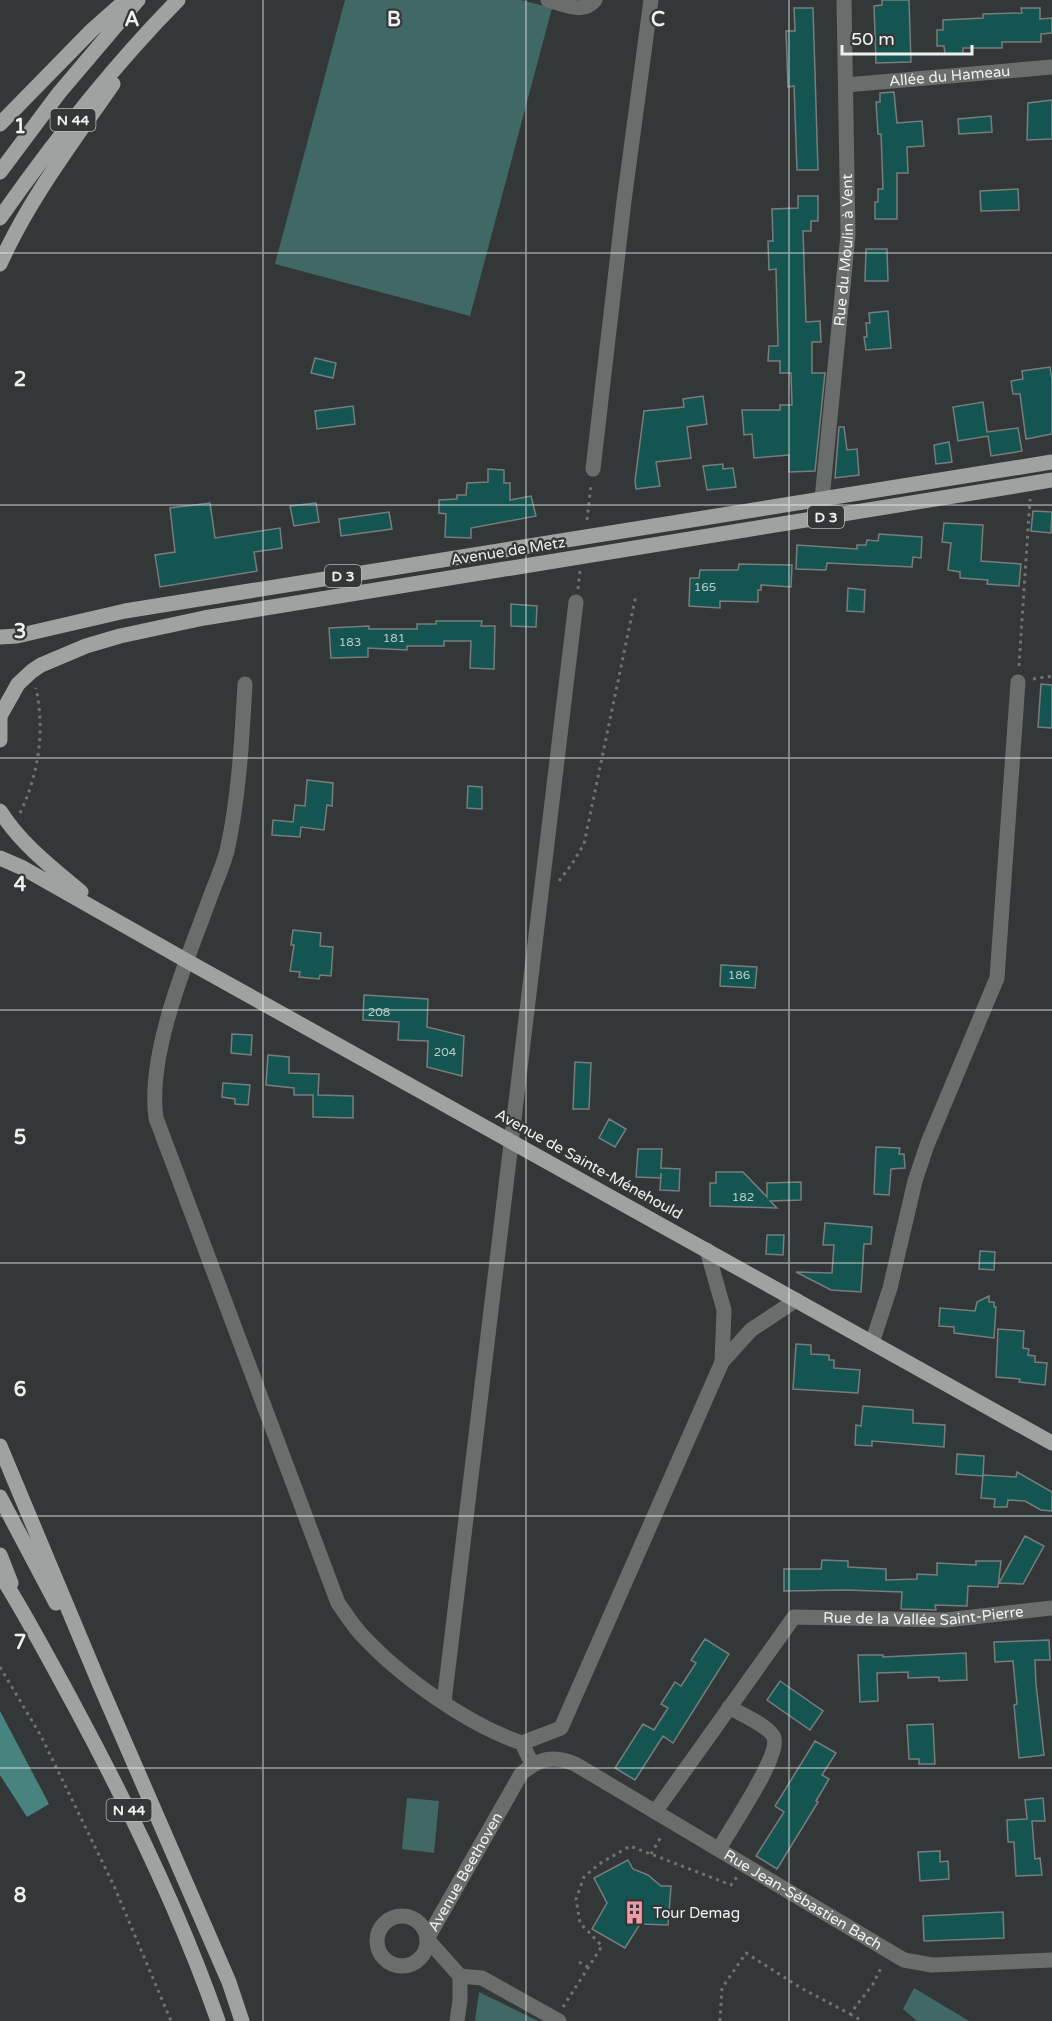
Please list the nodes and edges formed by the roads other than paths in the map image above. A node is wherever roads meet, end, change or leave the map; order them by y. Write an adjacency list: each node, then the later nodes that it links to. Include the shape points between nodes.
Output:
1 (126, 0): 11 (main road)
2 (138, 0): 12 (main road, N 44, via 59,93)
3 (178, 0): 8 (main road, N 44)
4 (548, 0): 5 (street, via 578,9)
5 (595, 0)
6 (651, 0): 16 (street)
7 (844, 0): 10 (street, Rue du Moulin à Vent)
8 (152, 27): 13 (main road, N 44, via 88,100); 14 (main road, via 48,179)
9 (1052, 67): 10 (street, Allée du Hameau)
10 (846, 85): 18 (street, Rue du Moulin à Vent, via 848,235)
11 (0, 124)
12 (0, 172)
13 (0, 218)
14 (0, 264)
15 (1052, 462): 18 (main road, Avenue de Metz / D 3)
16 (593, 469)
17 (1052, 480): 23 (main road, Avenue de Metz / D 3, via 204,618 120,636 32,671 18,684)
18 (822, 499): 20 (main road, Avenue de Metz / D 3, via 125,611)
19 (576, 602): 41 (street)
20 (0, 637)
21 (1018, 681): 31 (street, via 998,978 927,1145)
22 (245, 684): 28 (street, via 240,761 226,853)
23 (0, 716): 24 (main road)
24 (0, 740)
25 (0, 811): 27 (main road, Avenue de Sainte-Ménehould, via 48,865)
26 (0, 858): 27 (main road, Avenue de Sainte-Ménehould)
27 (108, 915): 28 (main road, Avenue de Sainte-Ménehould)
28 (187, 961): 29 (main road, Avenue de Sainte-Ménehould); 41 (street, via 156,1070 153,1098 165,1144 338,1603 359,1632 394,1666)
29 (707, 1250): 30 (main road, Avenue de Sainte-Ménehould); 32 (street, via 724,1311)
30 (796, 1300): 31 (main road, Avenue de Sainte-Ménehould); 32 (street, via 751,1330)
31 (872, 1342): 33 (main road, Avenue de Sainte-Ménehould)
32 (722, 1362): 43 (street, via 561,1728)
33 (1052, 1443)
34 (0, 1446): 40 (main road)
35 (0, 1497): 40 (main road, N 44)
36 (0, 1555): 38 (main road, N 44)
37 (0, 1574): 38 (main road)
38 (22, 1608): 50 (main road, N 44, via 117,1785)
39 (1052, 1608): 42 (street, Rue de la Vallée Saint-Pierre, via 946,1620 794,1617)
40 (100, 1685): 51 (main road, N 44, via 229,1982)
41 (444, 1702): 43 (street, via 501,1736)
42 (729, 1707): 45 (street); 46 (street, via 764,1727 773,1737 774,1748 767,1767)
43 (522, 1743): 44 (street)
44 (532, 1764): 45 (street, Rue Jean-Sébastien Bach, via 549,1758 563,1759); 48 (street, Avenue Beethoven, via 521,1774 427,1939)
45 (655, 1812): 46 (street, Rue Jean-Sébastien Bach)
46 (719, 1848): 47 (street, Rue Jean-Sébastien Bach, via 904,1960 932,1965)
47 (1052, 1960)
48 (460, 1976): 49 (street, via 482,1978); 52 (street)
49 (557, 2020)
50 (218, 2021)
51 (242, 2021)
52 (457, 2021)

